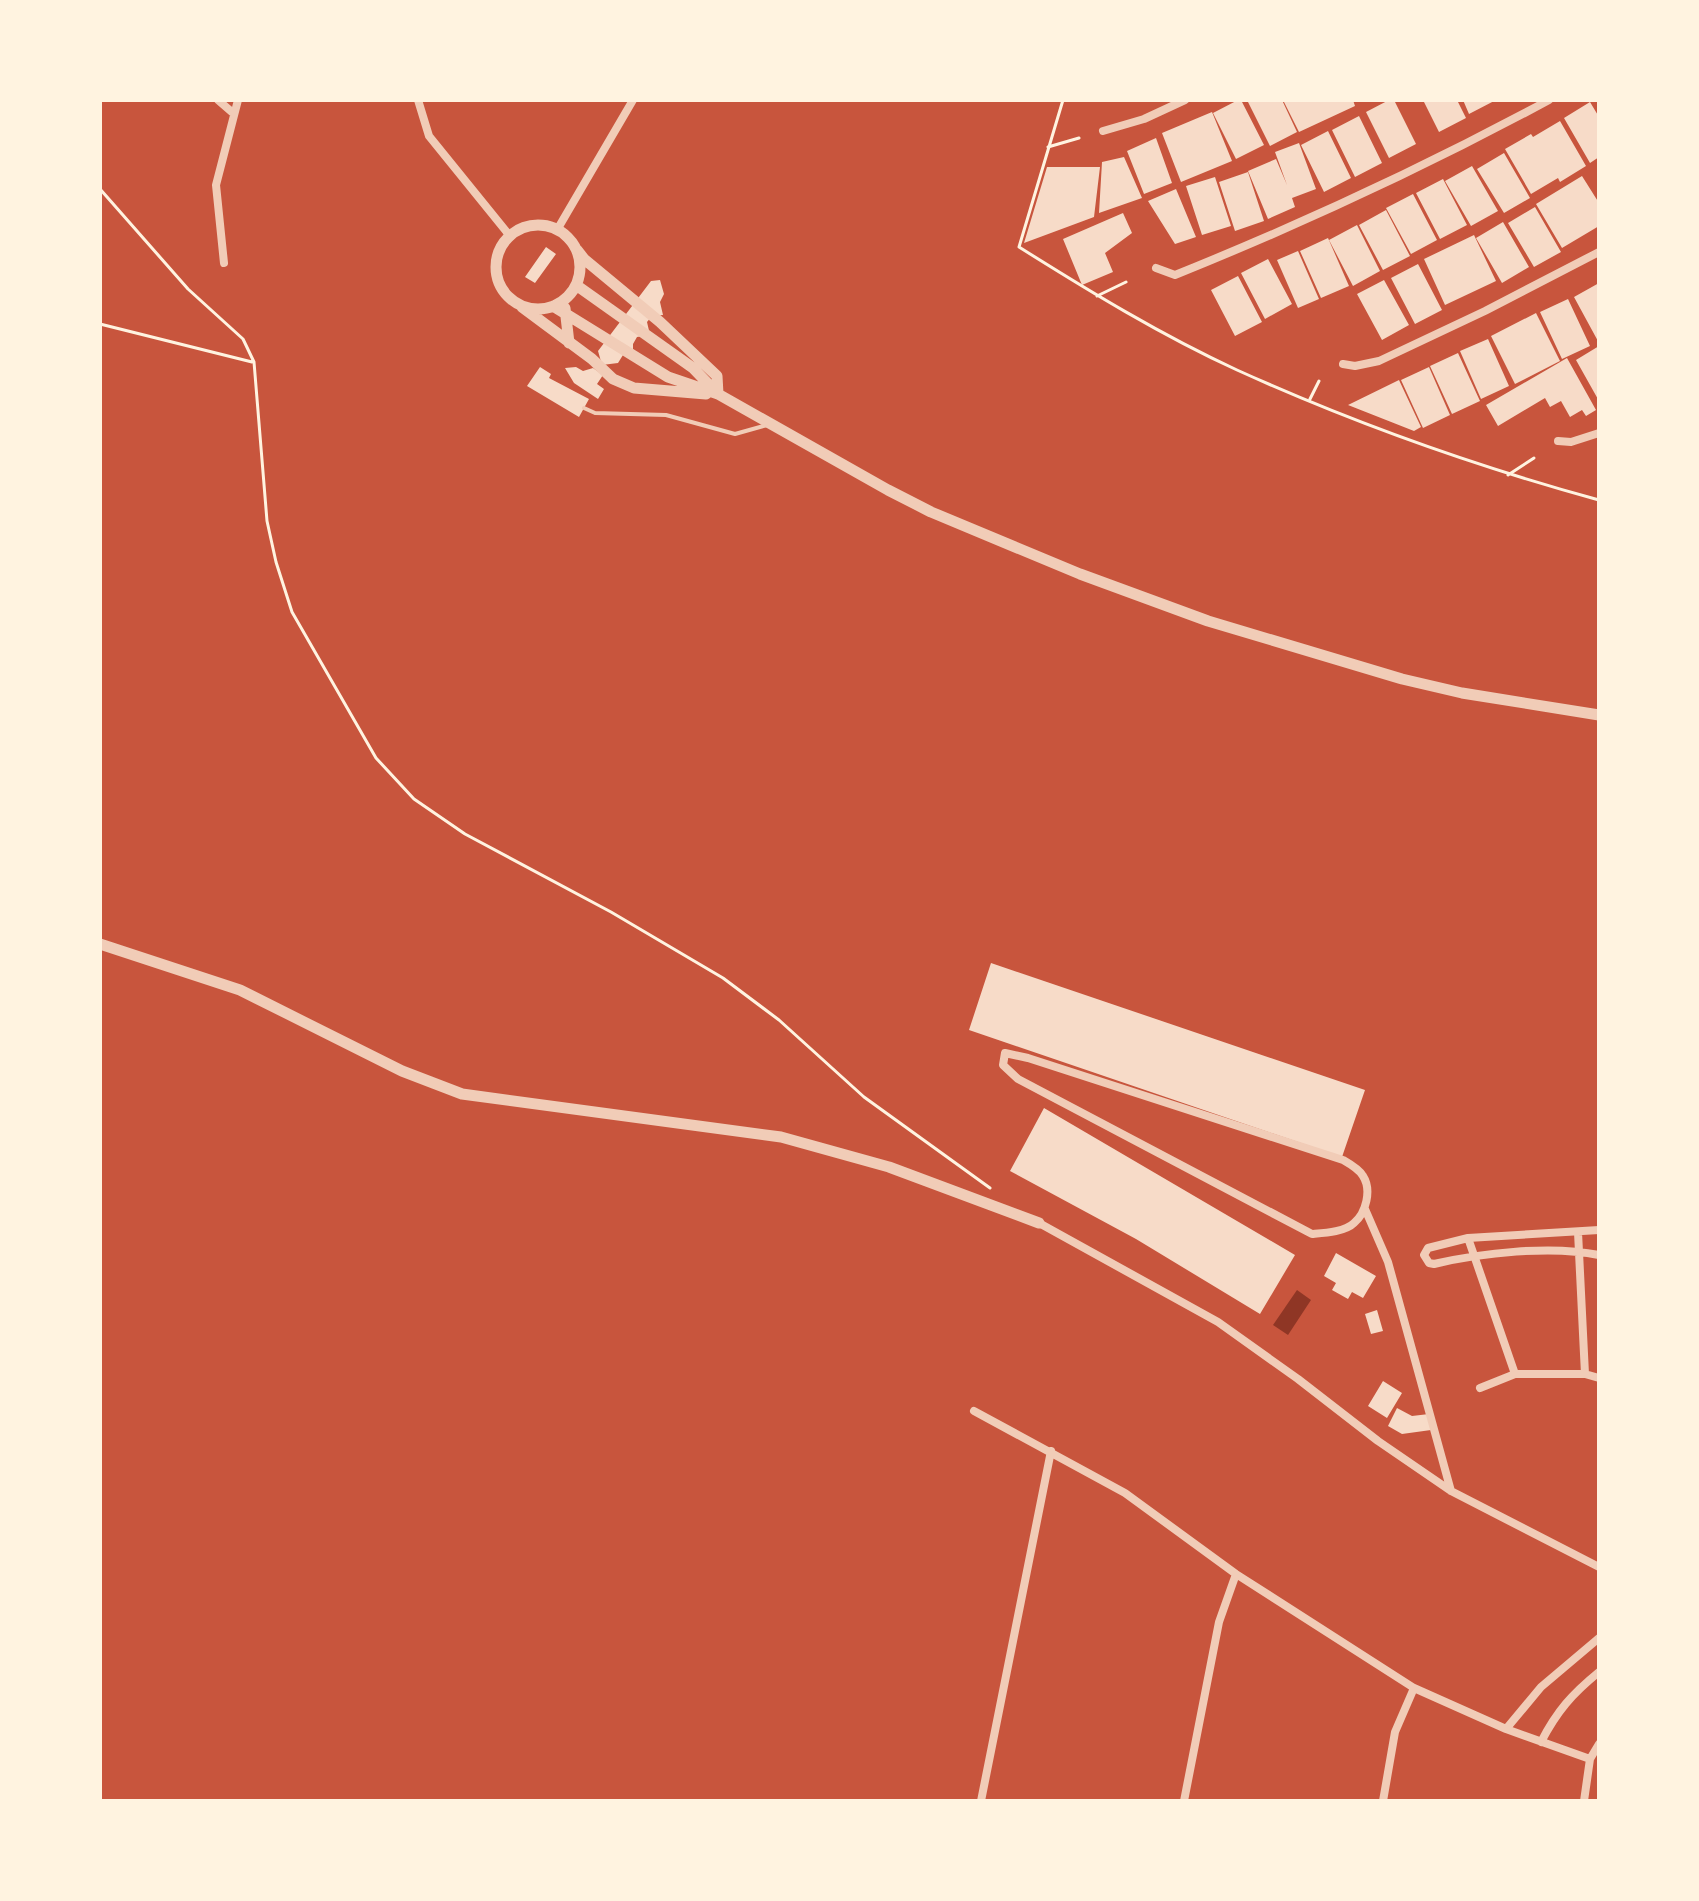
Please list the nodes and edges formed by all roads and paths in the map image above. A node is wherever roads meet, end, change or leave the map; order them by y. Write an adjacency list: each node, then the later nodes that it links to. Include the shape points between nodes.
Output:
1 (218, 100): 8 (street)
2 (238, 100): 8 (street)
3 (418, 100): 14 (street, via 429,136)
4 (633, 100): 13 (street)
5 (1063, 100): 11 (path)
6 (1185, 100): 9 (street)
7 (1549, 100): 18 (street, via 1292,227 1175,275)
8 (233, 113): 17 (street, via 216,185)
9 (1103, 131)
10 (1079, 138): 11 (path)
11 (1048, 147): 21 (path, via 1019,247)
12 (100, 189): 26 (path, via 188,289 243,339)
13 (557, 230): 14 (street, via 533,225); 15 (street)
14 (510, 236): 22 (street, via 496,259 496,273 500,286)
15 (574, 247): 20 (street); 32 (street, via 717,376)
16 (1599, 252): 27 (street, via 1379,361)
17 (224, 263)
18 (1156, 268)
19 (1126, 282): 21 (path)
20 (576, 285): 23 (street); 28 (street)
21 (1097, 296): 33 (path, via 1236,369)
22 (519, 305): 23 (street); 25 (street)
23 (565, 305): 25 (street); 29 (street)
24 (100, 324): 26 (path)
25 (569, 343): 31 (street, via 613,379)
26 (254, 362): 43 (path, via 267,521 276,562 292,612 376,758 414,799 465,834 723,978 779,1020 864,1097)
27 (1343, 364)
28 (693, 368): 29 (street, via 679,368); 32 (street)
29 (668, 377): 31 (street); 32 (street)
30 (1319, 381): 33 (path)
31 (660, 392): 32 (street)
32 (718, 394): 35 (street)
33 (1309, 400): 39 (path)
34 (584, 408): 35 (lane, via 595,413 666,415 735,434)
35 (769, 424): 41 (street, via 931,512 1165,607 1402,679)
36 (1599, 433): 37 (street)
37 (1558, 441)
38 (1534, 458): 39 (path)
39 (1508, 475): 40 (path)
40 (1599, 500)
41 (1599, 715)
42 (100, 944): 45 (street, via 240,990 402,1071 462,1094 781,1137 889,1167)
43 (997, 1193)
44 (1365, 1209): 44 (street, via 1364,1176 1343,1160 1005,1053 1003,1065 1018,1079 1312,1234 1353,1225); 58 (street, via 1388,1262)
45 (1039, 1223): 58 (street, via 1218,1322)
46 (1599, 1230): 47 (street)
47 (1578, 1232): 48 (street); 49 (street)
48 (1468, 1238): 50 (street); 50 (street, via 1428,1248 1424,1255 1434,1264)
49 (1580, 1251): 50 (street); 51 (street); 53 (street)
50 (1474, 1254): 52 (street)
51 (1599, 1255)
52 (1515, 1374): 53 (street); 55 (street)
53 (1585, 1374): 54 (street)
54 (1599, 1378)
55 (1480, 1388)
56 (974, 1411): 57 (street)
57 (1051, 1451): 60 (street, via 1125,1493); 68 (street)
58 (1451, 1491): 59 (street)
59 (1599, 1567)
60 (1236, 1574): 63 (street); 69 (street, via 1219,1622)
61 (1599, 1638): 64 (street, via 1541,1687)
62 (1599, 1672): 65 (street, via 1556,1714)
63 (1414, 1688): 64 (street); 70 (street, via 1395,1732)
64 (1506, 1729): 65 (street)
65 (1541, 1742): 67 (street)
66 (1599, 1744): 67 (street)
67 (1590, 1759): 71 (street)
68 (981, 1801)
69 (1184, 1801)
70 (1383, 1801)
71 (1584, 1801)

